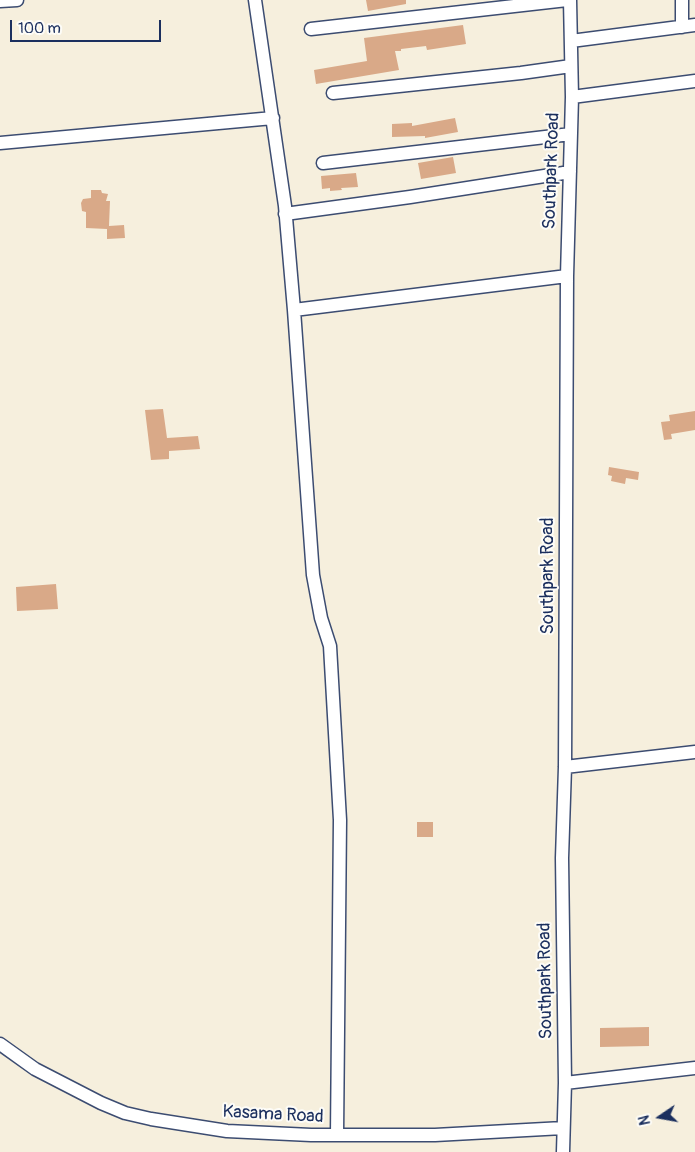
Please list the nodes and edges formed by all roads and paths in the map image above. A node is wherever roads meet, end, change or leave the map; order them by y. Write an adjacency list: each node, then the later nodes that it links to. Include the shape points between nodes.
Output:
1 (17, 0): 5 (street)
2 (255, 0): 14 (street)
3 (568, 0): 8 (street); 9 (street, Southpark Road)
4 (682, 0): 7 (street)
5 (0, 1)
6 (695, 25): 7 (street)
7 (682, 27): 9 (street)
8 (311, 29)
9 (570, 41): 10 (street, Southpark Road)
10 (571, 66): 12 (street); 13 (street, Southpark Road)
11 (695, 82): 13 (street)
12 (334, 92)
13 (572, 97): 15 (street, Southpark Road)
14 (273, 118): 16 (street); 19 (street)
15 (571, 134): 17 (street); 18 (street, Southpark Road)
16 (0, 143)
17 (323, 164)
18 (570, 172): 19 (street); 20 (street, Southpark Road)
19 (285, 214): 21 (street)
20 (567, 276): 21 (street); 23 (street, Southpark Road)
21 (294, 310): 28 (street, via 313,576 330,646 340,820)
22 (695, 752): 23 (street)
23 (565, 766): 26 (street, Southpark Road, via 562,915)
24 (0, 1044): 28 (street, Kasama Road, via 35,1069 125,1113 227,1132)
25 (695, 1068): 26 (street)
26 (565, 1083): 27 (street, Southpark Road)
27 (563, 1128): 28 (street, Kasama Road, via 435,1135); 29 (street, Southpark Road)
28 (338, 1135)
29 (563, 1152)

